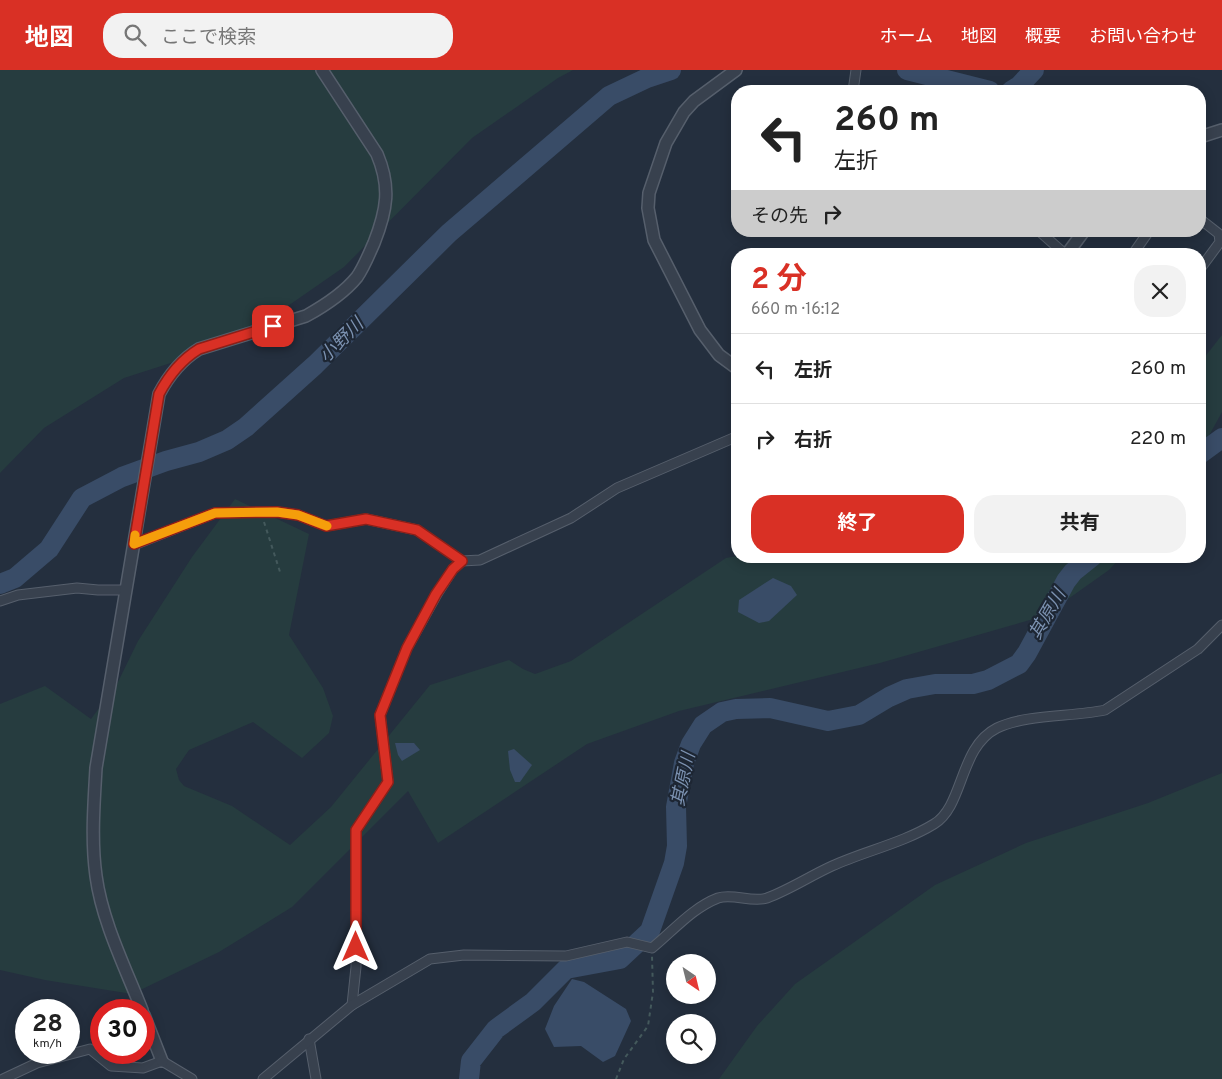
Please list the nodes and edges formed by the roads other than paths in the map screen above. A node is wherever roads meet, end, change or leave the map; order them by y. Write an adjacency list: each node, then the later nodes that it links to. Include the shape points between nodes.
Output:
1 (322, 70): 17 (street, via 383,168 386,202 382,224 357,277 318,309 306,316 199,349 174,369 159,394)
2 (736, 70): 15 (street, via 684,112 666,143 649,193 648,208 654,240 700,330 719,355)
3 (856, 70): 4 (street)
4 (854, 85)
5 (1222, 130): 6 (street)
6 (1206, 135)
7 (1206, 224): 14 (street, via 1219,234 1220,242)
8 (1046, 237): 11 (street)
9 (1079, 237): 12 (street)
10 (1145, 237): 13 (street)
11 (1059, 248)
12 (1071, 248)
13 (1137, 248)
14 (1206, 261)
15 (731, 364)
16 (731, 439): 18 (street, via 617,488 572,518 480,560)
17 (134, 544): 18 (street, via 215,513 261,512 298,515 326,526 366,519 417,530); 19 (street)
18 (462, 561): 23 (street, via 436,594 407,648 380,715 388,782 356,830 356,967)
19 (126, 590): 20 (street, via 77,588 18,595); 22 (street, via 96,768 93,849 96,878 109,927)
20 (0, 601)
21 (1222, 625): 23 (street, via 1198,649 1105,710 1014,722 995,729 975,748 948,810 936,823 766,898 720,897 698,908 652,948 627,942 566,956 430,958)
22 (138, 999)
23 (352, 1005): 24 (street)
24 (309, 1039): 29 (street); 30 (street)
25 (155, 1043): 26 (street)
26 (162, 1061): 27 (street, via 143,1068 111,1066 90,1049 37,1063); 28 (street)
27 (3, 1079)
28 (192, 1079)
29 (263, 1079)
30 (316, 1079)

